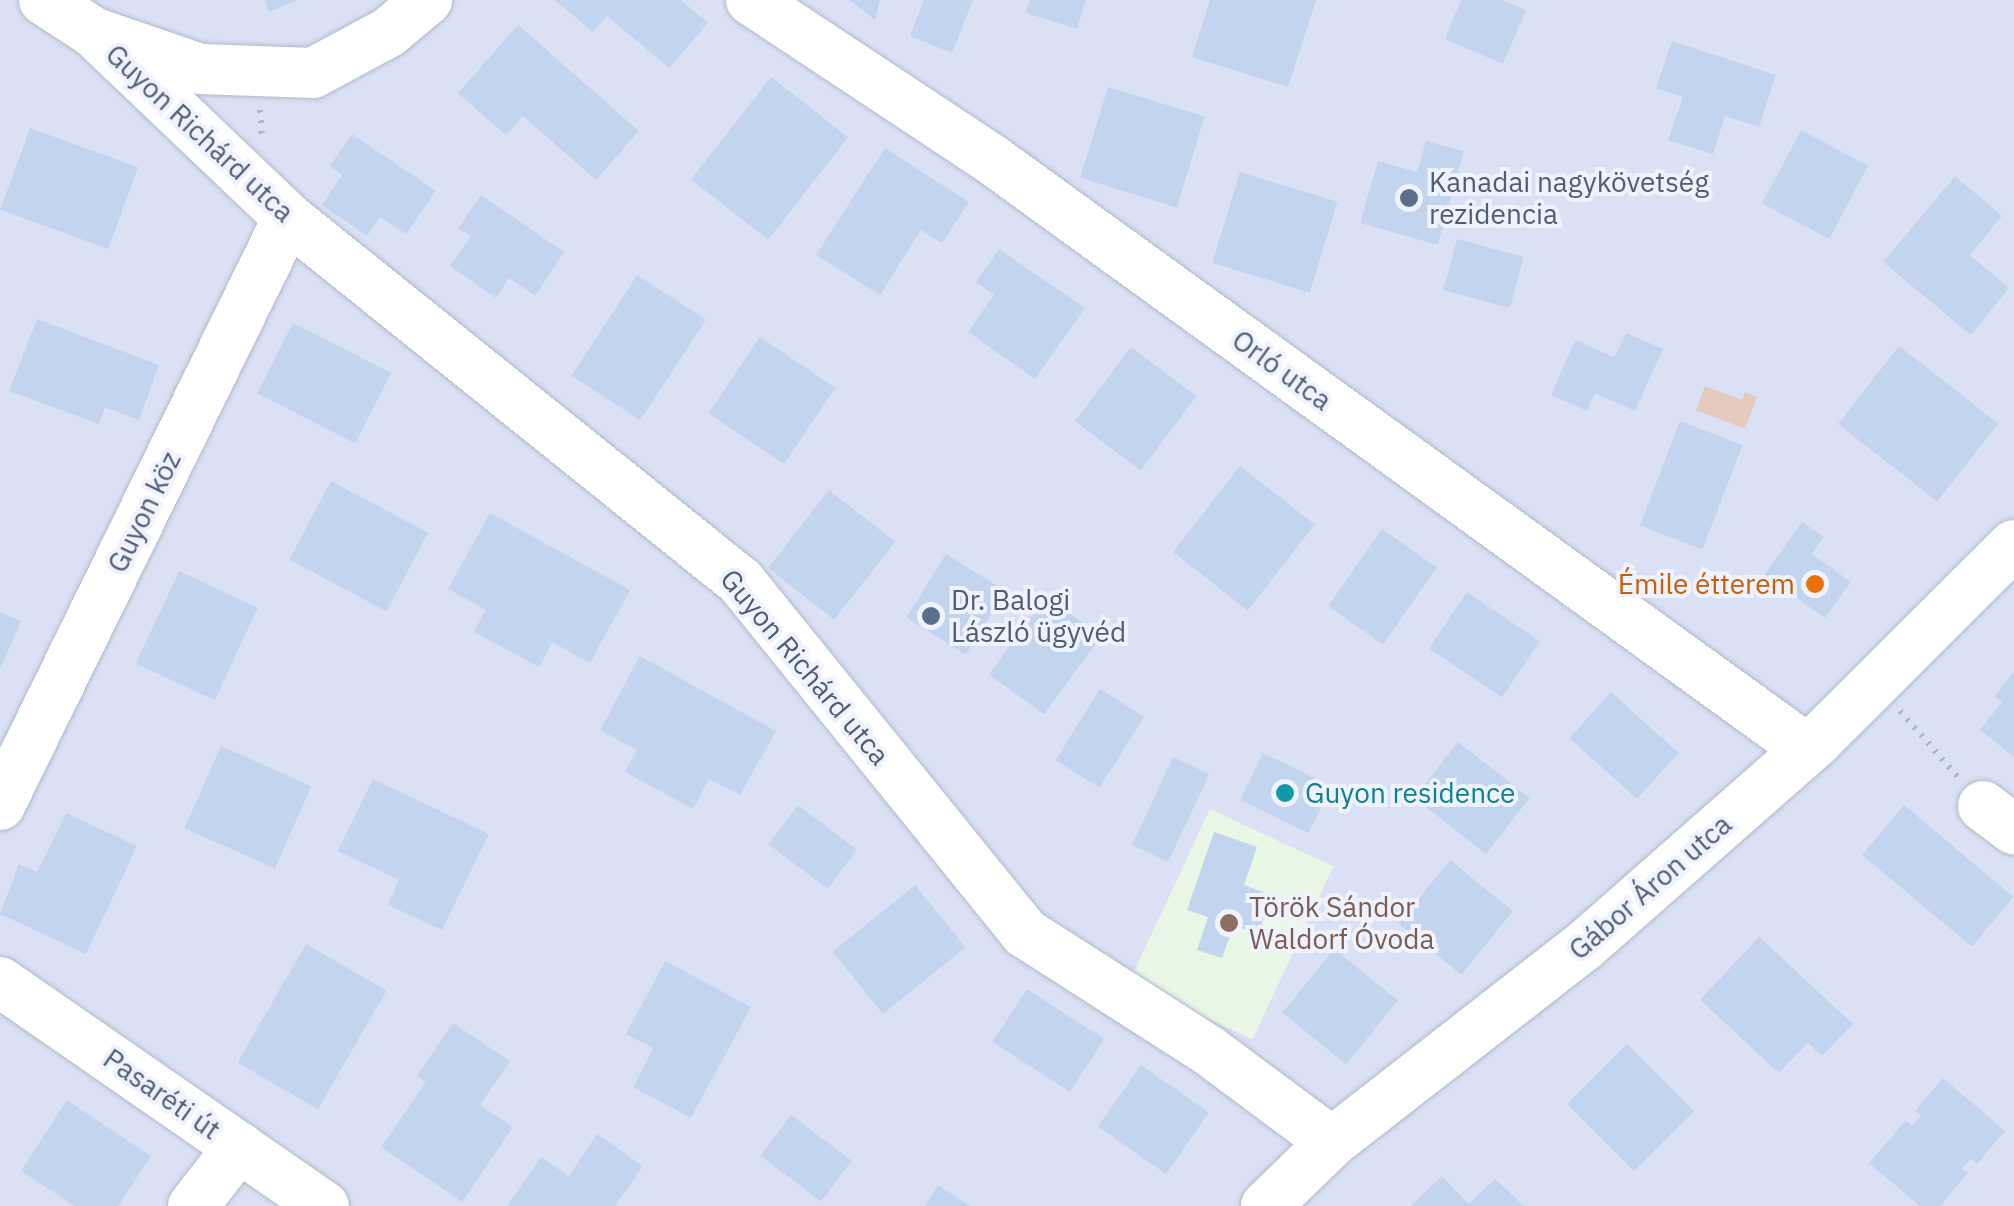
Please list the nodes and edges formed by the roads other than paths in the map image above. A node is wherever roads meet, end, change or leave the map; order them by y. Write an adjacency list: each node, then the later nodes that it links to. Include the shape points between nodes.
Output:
1 (44, 0): 4 (street)
2 (427, 0): 4 (street, via 390,32 312,73 200,69)
3 (750, 0): 7 (street, Orló utca, via 994,161)
4 (92, 32): 5 (street, Guyon Richárd utca)
5 (288, 218): 8 (street, Guyon köz); 10 (street, Guyon Richárd utca, via 740,581 1025,934 1208,1050)
6 (2014, 544): 7 (street, Gábor Áron utca)
7 (1807, 749): 10 (street, Gábor Áron utca, via 1584,946)
8 (0, 805)
9 (0, 982): 11 (street, Pasaréti út)
10 (1332, 1142): 14 (street, Gábor Áron utca)
11 (238, 1147): 12 (street); 13 (street, Pasaréti út)
12 (193, 1206)
13 (324, 1206)
14 (1266, 1206)

